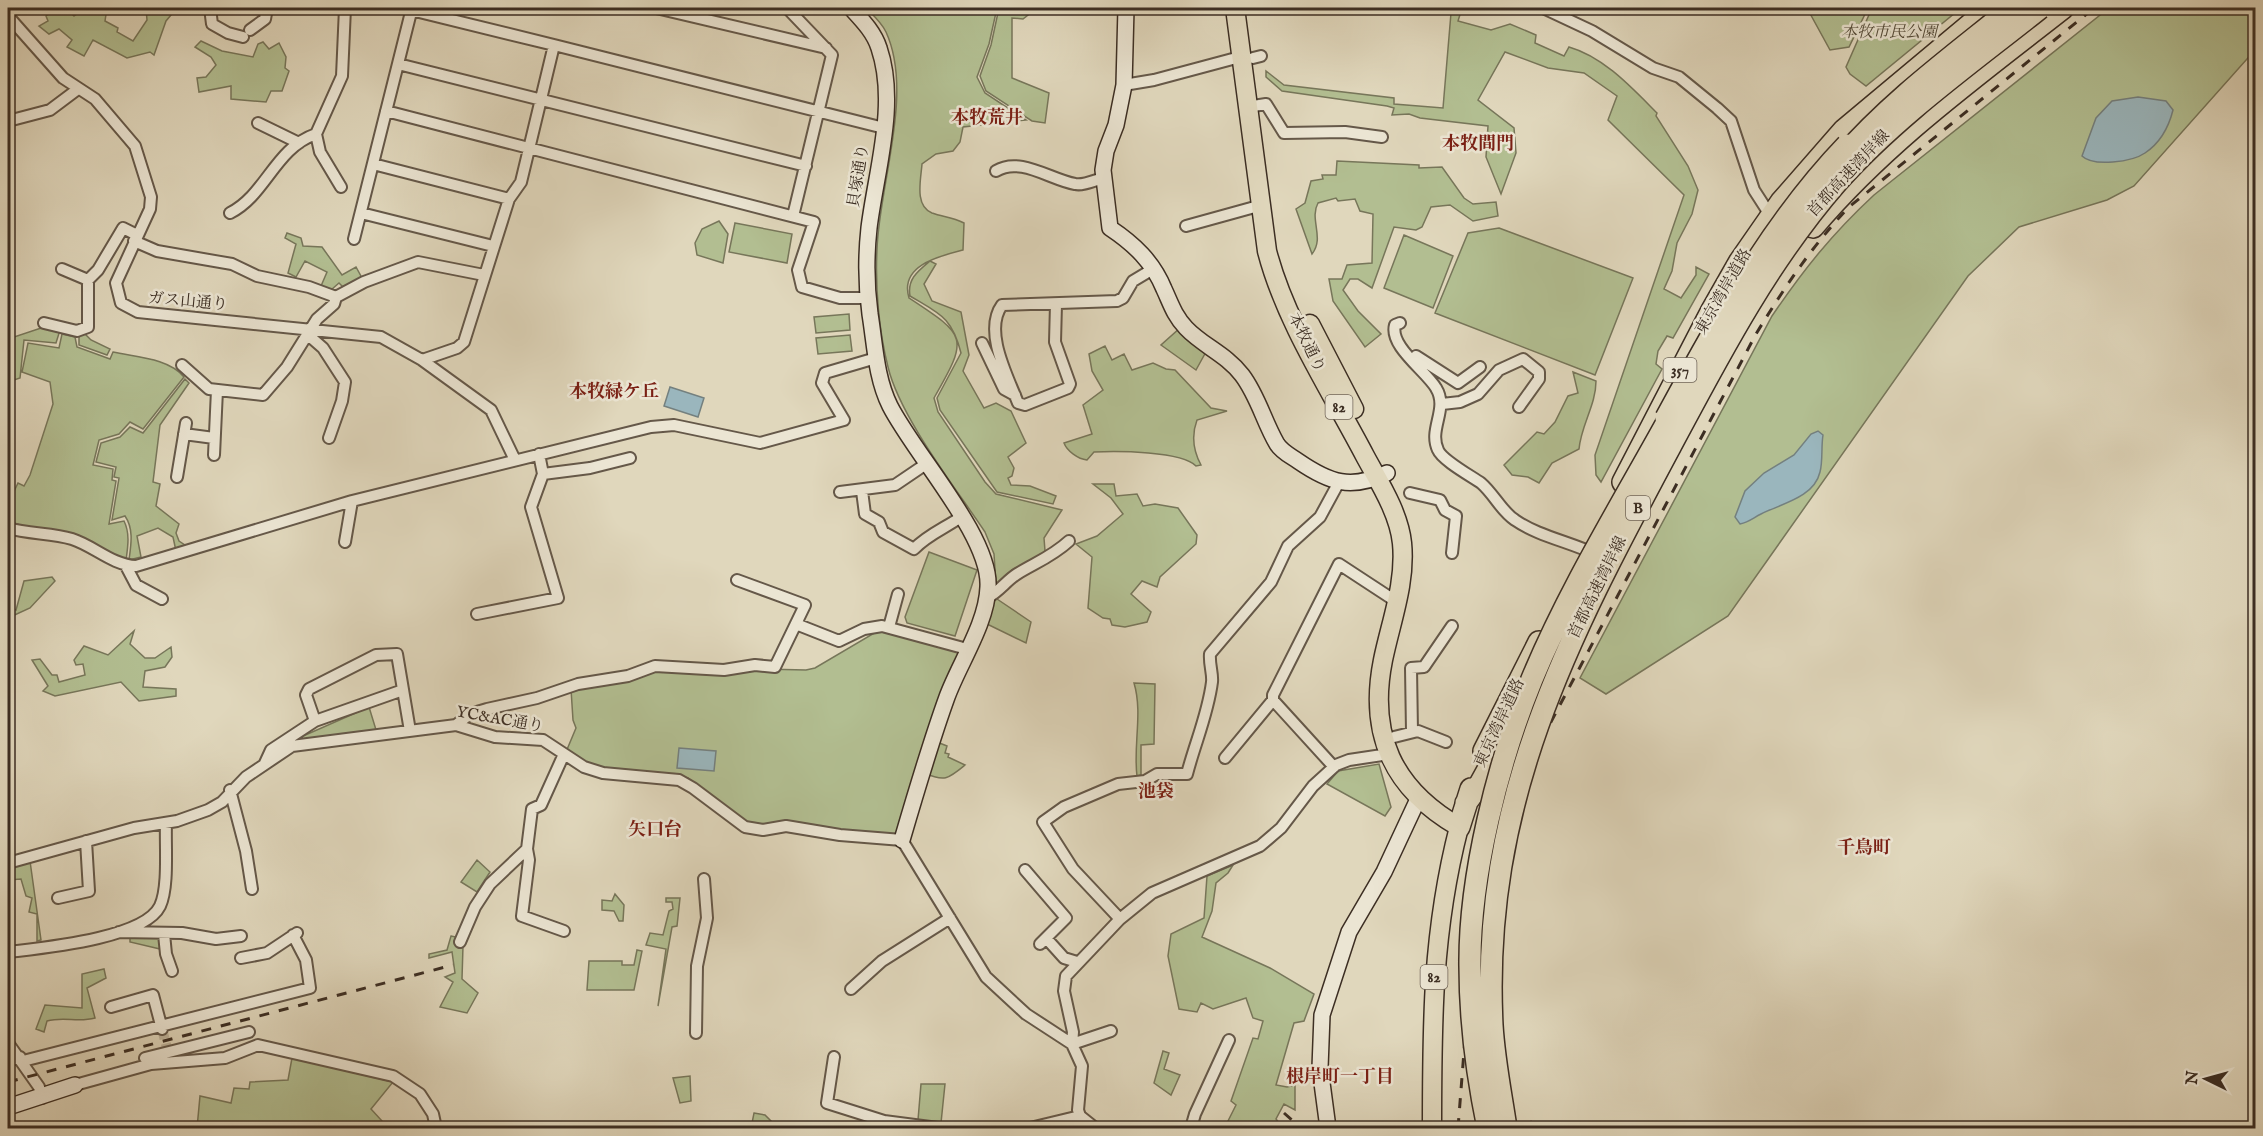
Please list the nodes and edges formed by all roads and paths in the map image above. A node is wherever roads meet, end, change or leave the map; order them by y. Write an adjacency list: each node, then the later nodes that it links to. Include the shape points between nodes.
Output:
1 (210, 8): 2 (street, via 212,24 228,33 246,34 265,19)
2 (267, 8)
3 (345, 8): 31 (street, via 342,76)
4 (656, 8): 16 (street)
5 (787, 8): 19 (street)
6 (851, 8): 30 (street, 貝塚通り, via 879,47 885,90)
7 (1126, 8): 22 (street)
8 (1235, 8): 20 (main road, 本牧通り / 82)
9 (1247, 8): 20 (main road, 本牧通り / 82)
10 (1544, 8): 45 (street, via 1653,68 1679,77 1717,108 1731,121 1754,190)
11 (1990, 8): 45 (highway, 東京湾岸道路 / 357, via 1844,130)
12 (2011, 8): 161 (highway, 首都高速湾岸線 / B, bridge, via 1918,79 1856,136 1786,218 1704,349 1595,542 1552,629 1512,725 1494,784 1476,877 1469,994 1473,1059)
13 (2038, 8): 162 (highway, 首都高速湾岸線 / B, bridge, via 1884,135 1838,181 1789,242 1726,343 1578,627 1526,755 1501,861 1491,992)
14 (2062, 8): 49 (highway, 東京湾岸道路 / 357, via 1888,148 1835,201)
15 (412, 9): 18 (street); 21 (street)
16 (686, 11): 19 (street)
17 (8, 16): 23 (street, ガス山通り, via 63,78)
18 (554, 45): 24 (street); 27 (street)
19 (825, 48): 27 (street, via 832,55)
20 (1251, 57): 22 (street); 25 (main road, 本牧通り / 82)
21 (398, 64): 24 (street); 26 (street)
22 (1124, 85): 38 (street, via 1106,151)
23 (78, 89): 28 (street, via 50,110); 47 (street, ガス山通り, via 94,99 135,146 151,197 150,209)
24 (542, 100): 34 (street); 36 (street)
25 (1253, 106): 32 (street, via 1266,104 1284,133 1345,132); 41 (main road, 本牧通り / 82); 79 (main road, 本牧通り / 82, via 1283,266)
26 (386, 111): 34 (street); 35 (street)
27 (819, 111): 30 (street); 36 (street)
28 (8, 121)
29 (258, 123): 33 (street)
30 (884, 128): 56 (street, 貝塚通り, via 869,229)
31 (316, 134): 33 (street); 39 (street, via 320,152)
32 (1382, 137)
33 (299, 143): 42 (street, via 280,159 253,196)
34 (531, 147): 40 (street, via 521,182); 44 (street)
35 (373, 164): 40 (street); 43 (street)
36 (806, 166): 44 (street)
37 (996, 171): 38 (street, via 1003,166 1027,168 1077,185)
38 (1103, 178): 52 (street, via 1110,228 1130,241)
39 (341, 187)
40 (509, 199): 50 (street)
41 (1262, 205): 46 (street); 79 (main road, 本牧通り / 82, via 1268,251 1282,294)
42 (230, 213)
43 (361, 213): 48 (street); 50 (street)
44 (793, 216): 56 (street, via 814,222 798,270 802,287 840,298)
45 (1771, 216): 49 (street); 91 (highway, 東京湾岸道路 / 357, via 1711,312)
46 (1185, 226)
47 (136, 238): 54 (street, via 123,228); 55 (street, via 157,251 232,264 258,276); 60 (street, ガス山通り, via 116,283 117,294 127,307 138,312)
48 (354, 239)
49 (1800, 245): 91 (highway, 東京湾岸道路 / 357)
50 (493, 246): 53 (street)
51 (62, 269): 54 (street)
52 (1153, 269): 57 (street, via 1133,281 1117,301); 81 (street, via 1170,308 1186,329 1232,362 1246,380 1282,450 1329,480)
53 (484, 274): 55 (street, via 418,262); 64 (street, via 464,342)
54 (88, 280): 58 (street, via 88,327 78,331)
55 (336, 297): 60 (street)
56 (868, 298): 63 (street, 貝塚通り)
57 (1056, 304): 68 (street, via 1055,342 1070,384 1025,405 1018,403); 68 (street, via 1002,305 997,312 996,349)
58 (44, 323)
59 (1400, 323): 62 (street, via 1394,331)
60 (310, 331): 64 (street, ガス山通り, via 381,337); 67 (street, via 263,395); 72 (street, via 345,382)
61 (982, 343): 68 (street, via 1004,389)
62 (1398, 344): 66 (street, via 1458,383); 69 (street, via 1437,390)
63 (876, 358): 73 (street, via 822,377 844,420 834,423 760,443 660,425); 77 (street, 貝塚通り, via 889,404)
64 (422, 360): 76 (street, ガス山通り, via 491,410)
65 (182, 365): 67 (street, via 200,384)
66 (1480, 367)
67 (217, 390): 71 (street)
68 (1015, 395)
69 (1442, 404): 70 (street, via 1478,394 1499,370 1523,359 1539,372 1539,379); 91 (street, via 1434,436 1438,452 1483,485 1516,521)
70 (1519, 407)
71 (214, 438): 74 (street); 80 (street, via 185,429)
72 (329, 438)
73 (539, 454): 76 (street); 78 (street)
74 (214, 455)
75 (630, 458): 78 (street)
76 (515, 460): 85 (street)
77 (926, 464): 82 (street, via 895,485); 86 (street, 貝塚通り)
78 (543, 474): 98 (street, via 531,507 558,598)
79 (1382, 475): 81 (street, via 1364,482); 97 (main road, 本牧通り / 82, via 1402,541); 110 (main road, 本牧通り / 82, via 1411,529 1413,557 1409,599 1388,694)
80 (177, 477)
81 (1339, 482): 128 (street, via 1320,517 1288,546 1271,582 1210,654 1212,680 1187,774 1157,774 1146,781 1118,784 1064,807 1043,822 1073,869)
82 (862, 491): 83 (street); 86 (street, via 865,514 879,522 883,532 914,549 925,537)
83 (840, 492)
84 (1410, 493): 90 (street, via 1440,500 1445,510 1456,516)
85 (352, 501): 89 (street); 92 (street, via 168,558)
86 (961, 517): 95 (street, 貝塚通り, via 984,556)
87 (8, 528): 92 (street, via 32,535 69,538)
88 (1070, 541): 95 (street)
89 (345, 542)
90 (1452, 553)
91 (1595, 554): 118 (highway, 東京湾岸道路 / 357, via 1508,700 1486,747)
92 (126, 566): 96 (street, via 136,585)
93 (737, 580): 99 (street, via 805,605)
94 (898, 594): 101 (street)
95 (987, 598): 102 (street)
96 (162, 599)
97 (1397, 602): 104 (street, via 1339,564); 110 (main road, 本牧通り / 82, via 1379,689 1379,717)
98 (477, 614)
99 (796, 624): 101 (street, via 839,641 864,628); 106 (street, via 775,667 755,665 724,670 655,666 470,714)
100 (1452, 626): 108 (street, via 1424,667 1411,668)
101 (889, 627): 102 (street)
102 (967, 649): 119 (street, via 947,697)
103 (403, 690): 105 (street); 105 (street, via 398,654 376,656 309,689 306,695); 107 (street)
104 (1273, 700): 112 (street); 114 (street)
105 (315, 721): 113 (street, via 271,750)
106 (456, 725): 107 (street, YC&AC通り); 111 (street, YC&AC通り, via 495,737 543,740)
107 (410, 731): 113 (street, YC&AC通り, via 292,746)
108 (1412, 732): 109 (street); 110 (street)
109 (1446, 742)
110 (1391, 746): 114 (street); 116 (main road, 本牧通り / 82, via 1403,782)
111 (564, 754): 119 (street, YC&AC通り, via 603,773 679,780 753,830 786,826); 121 (street, via 541,805 532,809)
112 (1225, 758)
113 (265, 763): 115 (street, YC&AC通り)
114 (1334, 767): 128 (street, via 1312,786 1281,828 1260,846 1152,892)
115 (231, 790): 117 (street, YC&AC通り, via 217,806); 125 (street)
116 (1419, 797): 118 (main road, 本牧通り / 82); 159 (street, via 1384,872 1349,932 1322,1015 1320,1068)
117 (166, 823): 120 (street, YC&AC通り); 130 (street, via 160,906 152,916)
118 (1459, 827): 160 (main road, 82, via 1436,950)
119 (902, 840): 127 (street)
120 (86, 842): 122 (street, YC&AC通り); 126 (street, via 89,891)
121 (527, 849): 129 (street, via 522,916); 133 (street, via 490,884)
122 (8, 863)
123 (1025, 870): 136 (street, via 1066,918 1043,941)
124 (704, 879): 143 (street, via 707,918 697,966)
125 (252, 889)
126 (58, 898)
127 (950, 918): 138 (street, via 882,961); 146 (street, via 986,977 1004,996)
128 (1120, 920): 136 (street)
129 (564, 931)
130 (117, 932): 131 (street); 134 (street, via 88,942)
131 (164, 934): 132 (street, via 216,939); 137 (street)
132 (240, 936)
133 (460, 942)
134 (8, 952)
135 (241, 958): 140 (street, via 267,953 296,934 306,960 310,988)
136 (1077, 962): 146 (street, via 1066,976 1064,991)
137 (172, 971)
138 (851, 989)
139 (111, 1007): 140 (street, via 153,995)
140 (161, 1027): 148 (street)
141 (1111, 1031): 146 (street)
142 (249, 1032): 150 (street, via 167,1051 97,1072)
143 (696, 1033)
144 (1229, 1040): 158 (street)
145 (8, 1043): 148 (street)
146 (1072, 1044): 153 (street, via 1082,1066)
147 (834, 1057): 155 (street, via 827,1103 884,1121)
148 (21, 1059): 149 (street); 151 (street, via 39,1086)
149 (8, 1060)
150 (79, 1083): 151 (street); 154 (street, via 141,1066 216,1059 264,1046 399,1079 428,1103)
151 (42, 1098): 152 (street)
152 (8, 1107)
153 (1080, 1116): 156 (street); 157 (street)
154 (436, 1128)
155 (938, 1128)
156 (1030, 1128)
157 (1095, 1128)
158 (1191, 1128)
159 (1328, 1128)
160 (1432, 1128)
161 (1487, 1128)
162 (1505, 1128)

